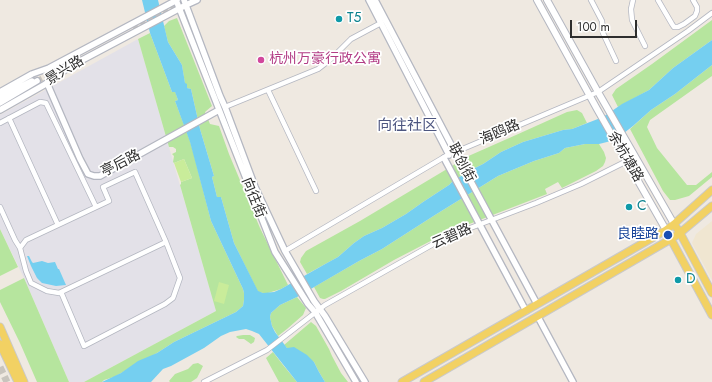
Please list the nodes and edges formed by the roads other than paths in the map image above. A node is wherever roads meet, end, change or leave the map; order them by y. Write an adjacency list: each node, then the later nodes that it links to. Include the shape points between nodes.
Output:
1 (176, 0): 14 (street, 向往街); 23 (street, 景兴路)
2 (197, 0): 13 (street)
3 (369, 0): 18 (street, 联创街)
4 (375, 0): 33 (street, 联创街)
5 (537, 0): 17 (main road, 余杭塘路)
6 (540, 0): 17 (street)
7 (544, 0): 15 (street)
8 (547, 0): 15 (main road, 余杭塘路)
9 (591, 0): 20 (street, via 602,21 602,34)
10 (633, 0): 19 (street, via 632,20)
11 (658, 0): 12 (street, via 674,27 678,27 695,16 697,7)
12 (693, 0)
13 (185, 2): 14 (street); 28 (street, 向往街)
14 (178, 8): 21 (street, 景兴路, via 69,67); 30 (street, 向往街)
15 (553, 10): 24 (main road, 余杭塘路)
16 (712, 13): 24 (street, 海鸥路)
17 (545, 15): 25 (main road, 余杭塘路)
18 (380, 23): 22 (street, via 351,39 318,69); 33 (street, 联创街)
19 (645, 46)
20 (616, 61)
21 (47, 83): 29 (street, 景兴路); 30 (street, 亭后路, via 88,174 94,176 100,176)
22 (268, 90): 28 (street); 36 (street)
23 (0, 92)
24 (598, 92): 25 (street, 海鸥路); 41 (main road, 余杭塘路)
25 (590, 96): 33 (street, 海鸥路); 34 (main road, 余杭塘路)
26 (0, 97): 27 (street, via 36,80)
27 (0, 103)
28 (225, 107): 49 (street, 向往街, via 255,187)
29 (0, 110)
30 (219, 110): 53 (street, 向往街, via 275,252 308,304)
31 (9, 118): 32 (street); 39 (street, via 40,102 46,103); 42 (street)
32 (0, 123)
33 (449, 155): 40 (street, 联创街, via 462,167); 43 (street, 联创街, via 452,173); 49 (street, 海鸥路)
34 (627, 161): 40 (street, 云碧路, via 581,184); 44 (main road, 余杭塘路)
35 (712, 190): 41 (main road)
36 (316, 192)
37 (712, 206): 45 (main road)
38 (0, 207): 48 (street)
39 (96, 207): 42 (street); 47 (street, via 109,201 103,187 135,172)
40 (491, 220): 43 (street, 云碧路); 52 (street, 联创街)
41 (674, 224): 44 (main road); 45 (main road, 余杭塘路)
42 (58, 225): 48 (street, via 26,240)
43 (480, 225): 53 (street, 云碧路, via 444,238); 54 (street, 联创街)
44 (666, 230): 46 (main road, 余杭塘路); 52 (main road)
45 (680, 233): 46 (main road); 51 (main road, 余杭塘路)
46 (671, 239): 55 (main road, 余杭塘路); 56 (main road)
47 (166, 242): 50 (street); 50 (street, via 180,278 173,298 84,346)
48 (20, 248): 50 (street, via 31,283 47,291)
49 (285, 251): 53 (street, 向往街)
50 (61, 292)
51 (712, 293)
52 (537, 304): 54 (main road)
53 (317, 310): 61 (street, 云碧路, via 267,350); 62 (street, 向往街); 63 (street, 向往街)
54 (526, 311): 64 (main road)
55 (712, 315)
56 (538, 317): 65 (main road); 66 (street)
57 (0, 327): 60 (main road)
58 (0, 344): 59 (main road)
59 (18, 382)
60 (24, 382)
61 (204, 382)
62 (356, 382)
63 (365, 382)
64 (402, 382)
65 (424, 382)
66 (573, 382)

